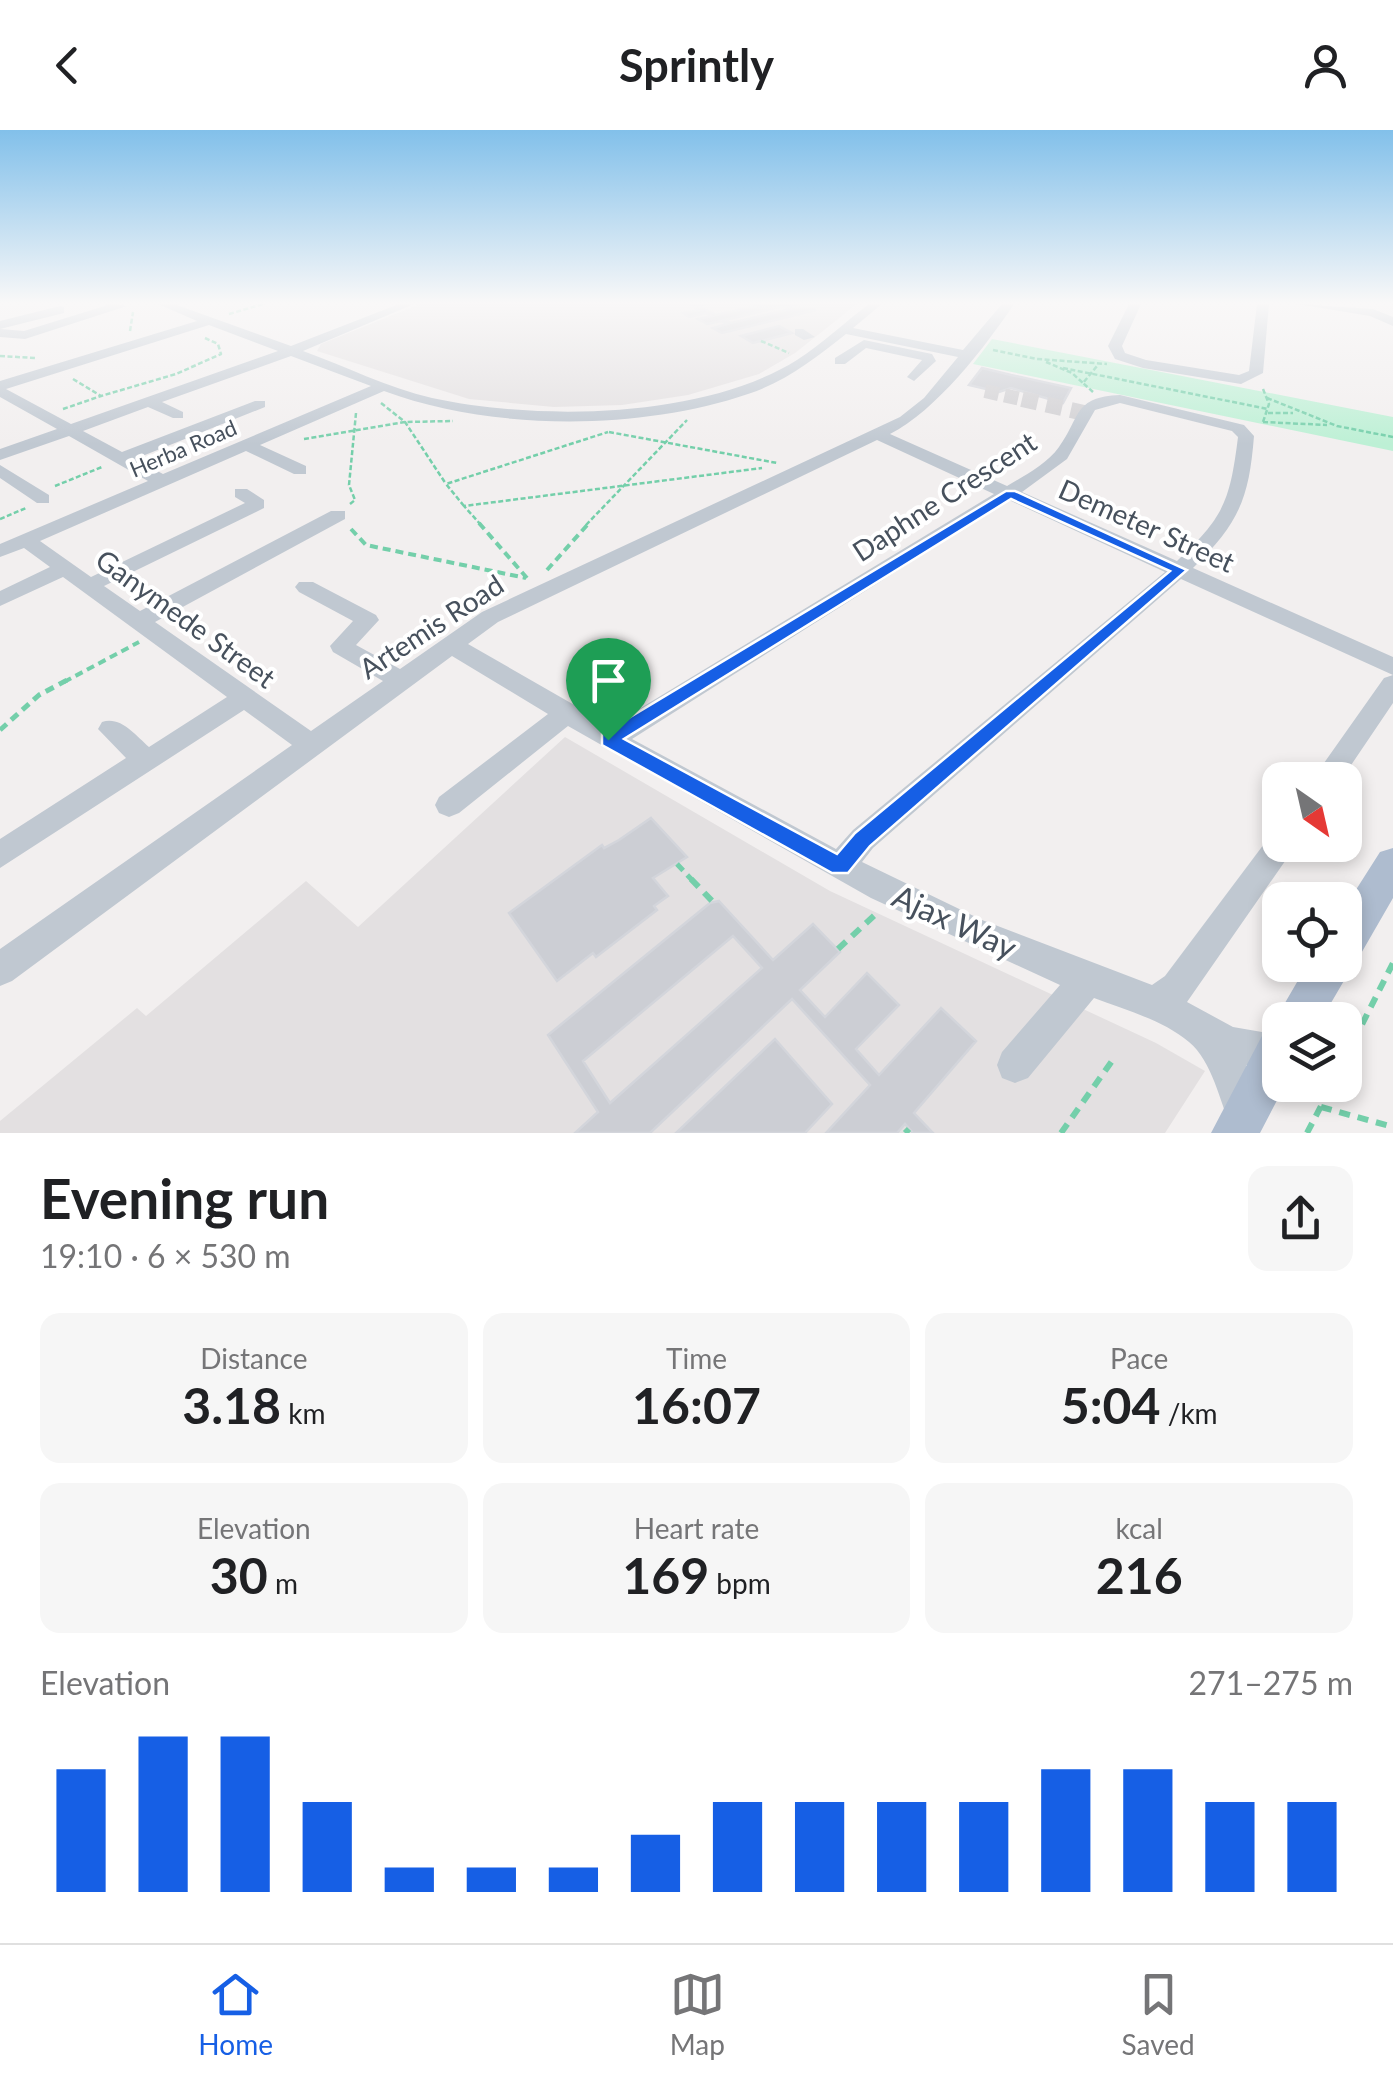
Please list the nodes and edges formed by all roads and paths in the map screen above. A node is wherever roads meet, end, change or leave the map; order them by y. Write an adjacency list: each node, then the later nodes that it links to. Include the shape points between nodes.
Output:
1 (114, 351): 26 (street)
2 (221, 351): 30 (path, via 176,374)
3 (290, 351): 23 (street)
4 (294, 351): 25 (street)
5 (789, 351): 13 (path)
6 (819, 351): 13 (street)
7 (854, 351): 15 (street)
8 (912, 351): 24 (street, via 930,359)
9 (961, 351): 12 (street)
10 (1117, 351): 11 (street, via 1241,380 1256,373)
11 (1258, 351)
12 (976, 352): 14 (path); 49 (street, Artemis Road, via 921,410)
13 (810, 358): 35 (street, via 744,391)
14 (1037, 359): 17 (path); 19 (path)
15 (840, 361)
16 (1112, 361): 18 (path)
17 (1069, 362): 18 (path); 20 (path)
18 (1104, 364): 21 (path)
19 (1063, 368): 20 (path); 21 (path, via 1084,384)
20 (1073, 368): 21 (path)
21 (1089, 372): 36 (path)
22 (66, 374): 30 (path)
23 (217, 377): 28 (street); 32 (street)
24 (914, 377)
25 (383, 386): 29 (street, Herba Road); 35 (street, via 440,404 514,415 608,416)
26 (0, 388): 46 (street)
27 (1263, 389): 31 (path)
28 (242, 390)
29 (366, 394): 34 (street, Herba Road); 41 (path)
30 (101, 396): 37 (path)
31 (1267, 398): 36 (path); 38 (path)
32 (149, 402): 39 (street); 46 (street)
33 (260, 404): 55 (street)
34 (343, 404): 45 (path, via 356,408); 53 (street, Herba Road)
35 (683, 406): 52 (path, via 692,416)
36 (1268, 411): 38 (path); 42 (path)
37 (52, 412)
38 (1302, 414): 44 (path)
39 (178, 415)
40 (464, 420): 41 (path)
41 (405, 422): 45 (path); 61 (path)
42 (1263, 422): 43 (path); 44 (path)
43 (1256, 424)
44 (1337, 426): 50 (path)
45 (356, 429): 51 (path); 67 (path, via 350,485 356,500)
46 (69, 430): 54 (street); 55 (street)
47 (591, 430): 48 (path)
48 (608, 432): 52 (path); 61 (path)
49 (878, 434): 64 (street, Demeter Street); 80 (street, Artemis Road, via 511,606)
50 (1393, 437)
51 (302, 439)
52 (662, 442): 56 (path); 62 (path)
53 (247, 445): 59 (street); 60 (street, Herba Road)
54 (0, 456)
55 (120, 460): 60 (street); 65 (path)
56 (780, 463)
57 (792, 464): 62 (path)
58 (0, 470): 65 (street)
59 (300, 470)
60 (162, 481): 69 (street, Herba Road)
61 (446, 484): 66 (path)
62 (619, 488): 66 (path); 73 (path)
63 (241, 493): 75 (street, via 258,504)
64 (1010, 494): 72 (street, Demeter Street); 72 (street, Daphne Crescent, via 1065,452 1090,404 1100,398 1238,428 1246,436 1241,497 1223,529); 88 (street, Daphne Crescent)
65 (39, 496): 68 (path)
66 (464, 506): 74 (path)
67 (338, 515): 74 (path, via 366,546); 79 (street)
68 (0, 519)
69 (26, 540): 70 (street, Herba Road); 71 (street, Ganymede Street)
70 (0, 551)
71 (65, 568): 75 (street, Ganymede Street); 78 (street)
72 (1180, 570): 81 (street, Demeter Street); 97 (street, Daphne Crescent, via 863,839)
73 (546, 571)
74 (528, 579): 76 (path)
75 (90, 585): 79 (street, Ganymede Street)
76 (534, 585)
77 (306, 587): 82 (street, via 368,620 341,646)
78 (0, 599)
79 (148, 627): 84 (street, Ganymede Street); 87 (path, via 39,695)
80 (449, 644): 82 (street, Artemis Road); 85 (street, Ajax Way)
81 (1393, 667)
82 (399, 680): 89 (street, Artemis Road)
83 (1393, 684): 91 (street)
84 (245, 697): 89 (street, Ganymede Street); 90 (street)
85 (564, 715): 88 (street, Ajax Way); 92 (street)
86 (111, 729): 90 (street)
87 (0, 730)
88 (608, 740): 97 (street, Ajax Way)
89 (311, 744): 103 (street, Artemis Road)
90 (146, 758): 93 (street)
91 (1339, 762)
92 (450, 805)
93 (0, 855)
94 (1268, 862): 105 (street, via 1177,988)
95 (678, 864): 98 (path)
96 (1393, 864): 100 (main road)
97 (840, 866): 104 (street, Ajax Way)
98 (714, 904)
99 (886, 905): 101 (path)
100 (1362, 914)
101 (838, 949)
102 (1393, 963): 106 (path)
103 (0, 969)
104 (1087, 980): 105 (street, Ajax Way); 110 (street)
105 (1155, 1004): 107 (street, Ajax Way)
106 (1362, 1024)
107 (1206, 1034): 108 (street, Ajax Way, via 1230,1044); 114 (street, via 1231,1074)
108 (1262, 1042)
109 (1112, 1061): 116 (path)
110 (1015, 1065)
111 (1262, 1083): 114 (main road)
112 (1323, 1102): 113 (path)
113 (1321, 1106): 115 (path); 117 (path)
114 (1240, 1124)
115 (1393, 1126)
116 (1061, 1133)
117 (1307, 1133)

